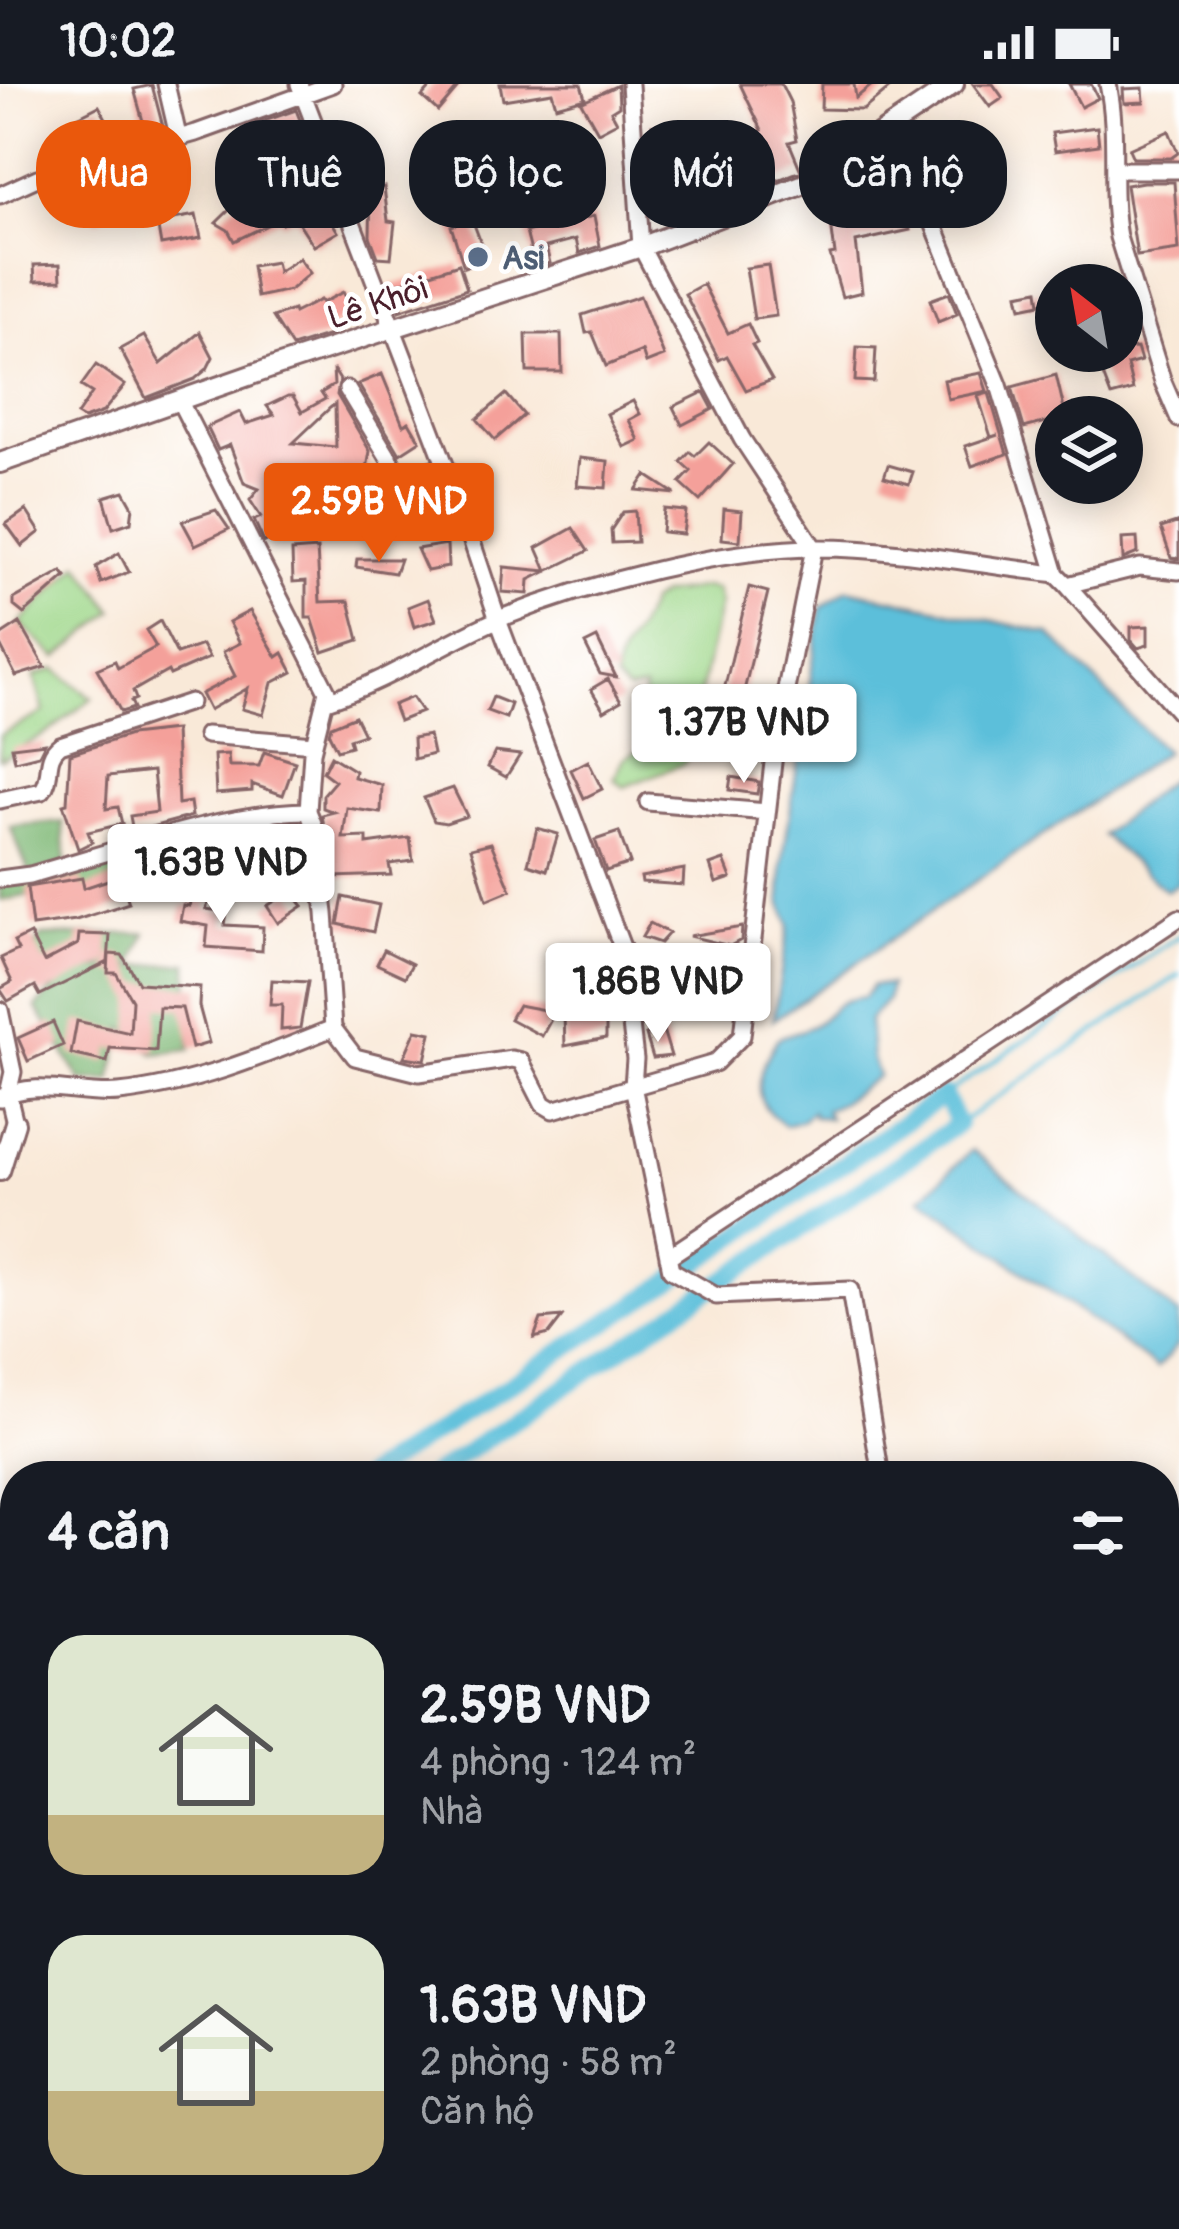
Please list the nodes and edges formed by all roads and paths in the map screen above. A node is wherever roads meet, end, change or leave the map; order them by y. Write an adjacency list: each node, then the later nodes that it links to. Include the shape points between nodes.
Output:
1 (166, 84): 7 (street)
2 (333, 84): 6 (street)
3 (630, 84): 16 (street)
4 (954, 84): 8 (street, Lê Khôi)
5 (1108, 84): 10 (street)
6 (300, 89): 9 (street); 17 (street)
7 (174, 120)
8 (904, 120)
9 (191, 131)
10 (1115, 170): 11 (street); 20 (street, via 1124,260)
11 (1179, 170)
12 (36, 179): 14 (street)
13 (799, 186): 16 (street, Lê Khôi)
14 (0, 195)
15 (935, 228): 25 (street, via 999,385)
16 (641, 247): 17 (street, Lê Khôi); 23 (street, via 742,439)
17 (391, 328): 19 (street, Lê Khôi); 22 (street)
18 (347, 389): 22 (street, via 402,480)
19 (180, 402): 21 (street, Lê Khôi); 27 (street, via 297,625)
20 (1179, 418)
21 (0, 463)
22 (445, 465): 26 (street)
23 (814, 548): 25 (street); 26 (street, via 618,580); 35 (street)
24 (1179, 571): 25 (street, via 1140,567)
25 (1061, 580): 29 (street)
26 (497, 620): 27 (street); 40 (street, via 622,947)
27 (326, 701): 31 (street)
28 (190, 702): 32 (street, via 60,745 42,791)
29 (1179, 712)
30 (206, 735): 31 (street)
31 (314, 744): 34 (street)
32 (0, 800)
33 (648, 802): 35 (street)
34 (308, 811): 36 (street, via 218,824); 39 (street, via 326,914)
35 (767, 812): 40 (street, via 742,1036 715,1063)
36 (0, 879)
37 (1179, 918): 44 (street)
38 (0, 1013): 41 (street, via 13,1072)
39 (333, 1028): 40 (street, via 355,1058 419,1072 521,1061 553,1110); 41 (street, via 190,1081 116,1093 41,1088)
40 (633, 1086): 44 (street)
41 (4, 1096): 42 (street)
42 (15, 1123): 43 (street)
43 (0, 1172)
44 (669, 1264): 45 (street, via 710,1294 850,1290)
45 (878, 1461)

